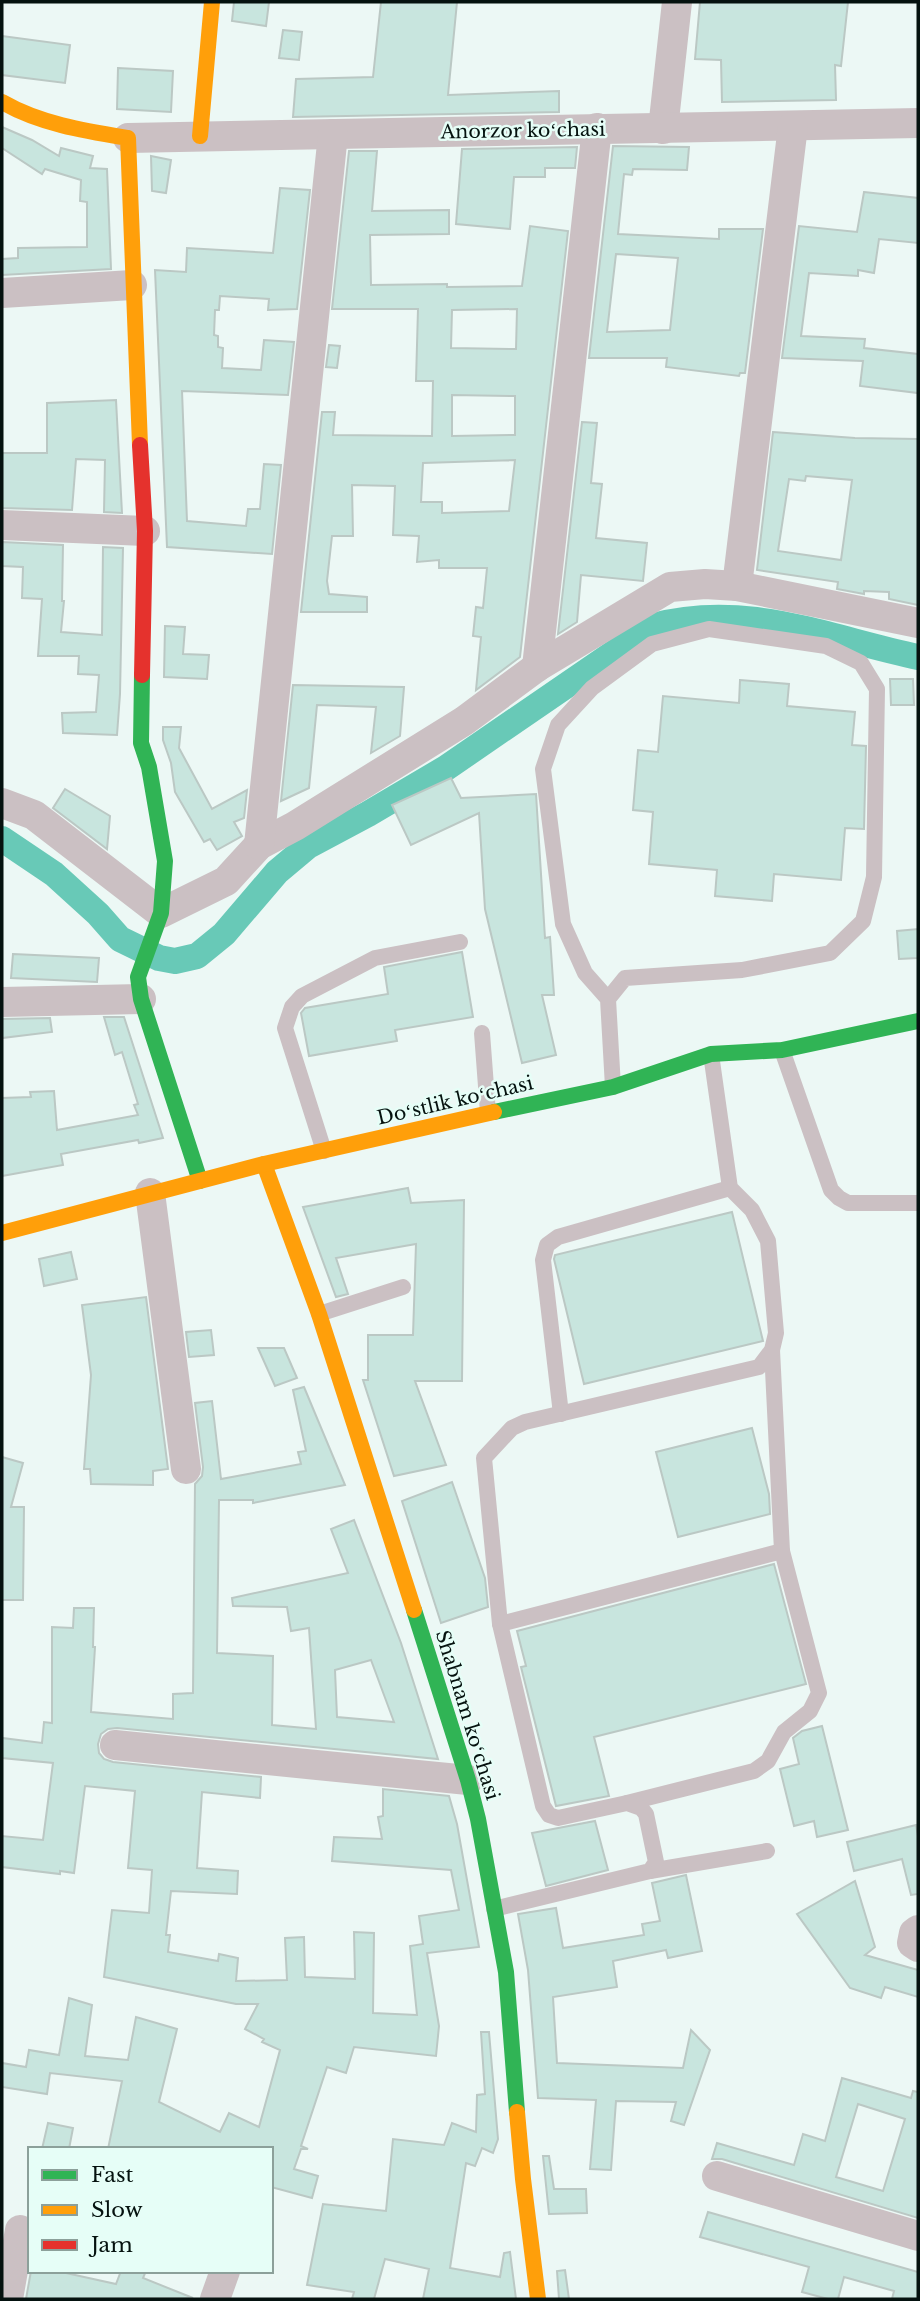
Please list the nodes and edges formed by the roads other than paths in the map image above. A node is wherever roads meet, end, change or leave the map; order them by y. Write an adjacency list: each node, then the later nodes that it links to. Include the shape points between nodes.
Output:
1 (212, 2): 9 (street)
2 (677, 2): 7 (street)
3 (2, 102): 10 (street, via 73,128)
4 (918, 122): 5 (street, Anorzor koʻchasi)
5 (793, 126): 7 (street, Anorzor koʻchasi); 15 (street)
6 (597, 128): 7 (street, Anorzor koʻchasi); 8 (street, Anorzor koʻchasi); 17 (street)
7 (663, 129)
8 (333, 134): 9 (street, Anorzor koʻchasi); 19 (street)
9 (200, 136): 10 (street, Anorzor koʻchasi)
10 (128, 138): 11 (street)
11 (132, 285): 12 (street); 14 (street)
12 (2, 293)
13 (2, 525): 14 (street)
14 (145, 531): 20 (street, via 141,743 165,861)
15 (737, 586): 16 (street); 17 (street, via 670,587)
16 (918, 623)
17 (537, 667): 19 (street, via 464,721)
18 (2, 803): 20 (street, via 34,815)
19 (259, 845): 20 (street, via 226,881)
20 (157, 922): 22 (street)
21 (460, 942): 31 (lane, via 376,958 302,996 292,1007 285,1028)
22 (140, 988): 24 (street); 33 (street)
23 (607, 999): 23 (lane, via 625,978 742,970 830,953 863,921 874,877 877,689 861,663 826,646 709,629 652,645 592,688 558,724 543,769 563,924 585,973); 29 (lane)
24 (2, 1002)
25 (918, 1021): 27 (street, Doʻstlik koʻchasi)
26 (482, 1032): 30 (lane)
27 (782, 1050): 28 (street, Doʻstlik koʻchasi); 36 (lane, via 831,1190 848,1203)
28 (711, 1054): 29 (street, Doʻstlik koʻchasi); 34 (lane)
29 (613, 1087): 30 (street, Doʻstlik koʻchasi)
30 (488, 1113): 31 (street, Doʻstlik koʻchasi)
31 (324, 1151): 32 (street, Doʻstlik koʻchasi)
32 (264, 1164): 33 (street, Doʻstlik koʻchasi); 39 (street, Shabnam koʻchasi)
33 (200, 1181): 35 (street, Doʻstlik koʻchasi)
34 (730, 1188): 40 (lane, via 752,1210 768,1241 776,1333); 41 (lane, via 558,1237 547,1245 543,1260)
35 (150, 1193): 37 (street, Doʻstlik koʻchasi); 42 (street)
36 (918, 1203)
37 (5, 1238)
38 (403, 1287): 39 (lane)
39 (318, 1314): 46 (street, Shabnam koʻchasi)
40 (772, 1350): 41 (lane, via 759,1367); 43 (lane)
41 (561, 1413): 44 (lane, via 512,1428 484,1458)
42 (186, 1469)
43 (782, 1551): 44 (lane); 47 (lane, via 819,1693 810,1711 784,1732 768,1761 754,1771)
44 (500, 1624): 47 (lane, via 545,1811 558,1818)
45 (115, 1745): 46 (street)
46 (468, 1780): 50 (street, Shabnam koʻchasi)
47 (627, 1803): 49 (lane, via 646,1814 656,1862)
48 (767, 1850): 49 (lane)
49 (650, 1871): 50 (lane)
50 (494, 1909): 57 (street, Shabnam koʻchasi, via 506,1972)
51 (717, 2176): 53 (street)
52 (20, 2230): 55 (street)
53 (918, 2236)
54 (224, 2273): 56 (street)
55 (8, 2299)
56 (215, 2299)
57 (538, 2299)

